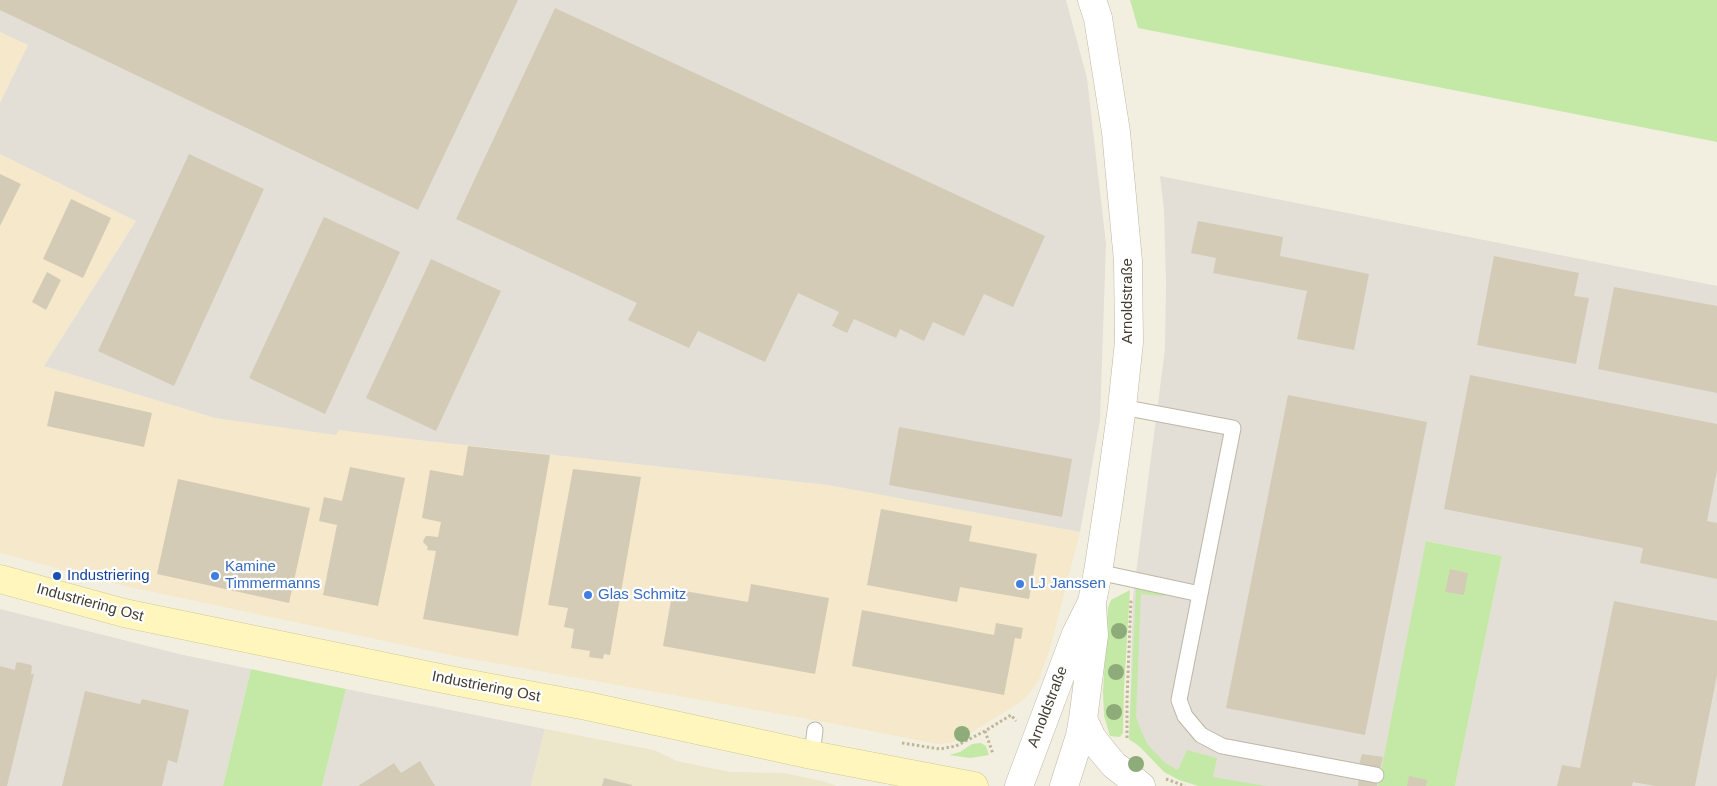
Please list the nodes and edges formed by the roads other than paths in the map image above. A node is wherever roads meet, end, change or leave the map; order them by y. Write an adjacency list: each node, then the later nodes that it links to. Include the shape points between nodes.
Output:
1 (1092, 0): 2 (street, Arnoldstraße, via 1098,18 1116,132 1128,261 1129,342)
2 (1122, 407): 3 (street, Arnoldstraße); 5 (lane, via 1233,428)
3 (1098, 572): 5 (lane); 6 (street, Arnoldstraße)
4 (0, 579): 9 (street, Industriering Ost, via 124,613 459,682 814,742)
5 (1200, 594): 8 (lane, via 1179,700 1184,716 1201,735 1222,746)
6 (1092, 602): 7 (street, Arnoldstraße, via 1094,634); 11 (street, Arnoldstraße, via 1076,634)
7 (1083, 719): 12 (street, Arnoldstraße); 13 (street, via 1092,738 1114,765)
8 (1376, 775)
9 (902, 779): 10 (street, Industriering Ost)
10 (974, 786)
11 (1019, 786)
12 (1064, 786)
13 (1141, 786)

